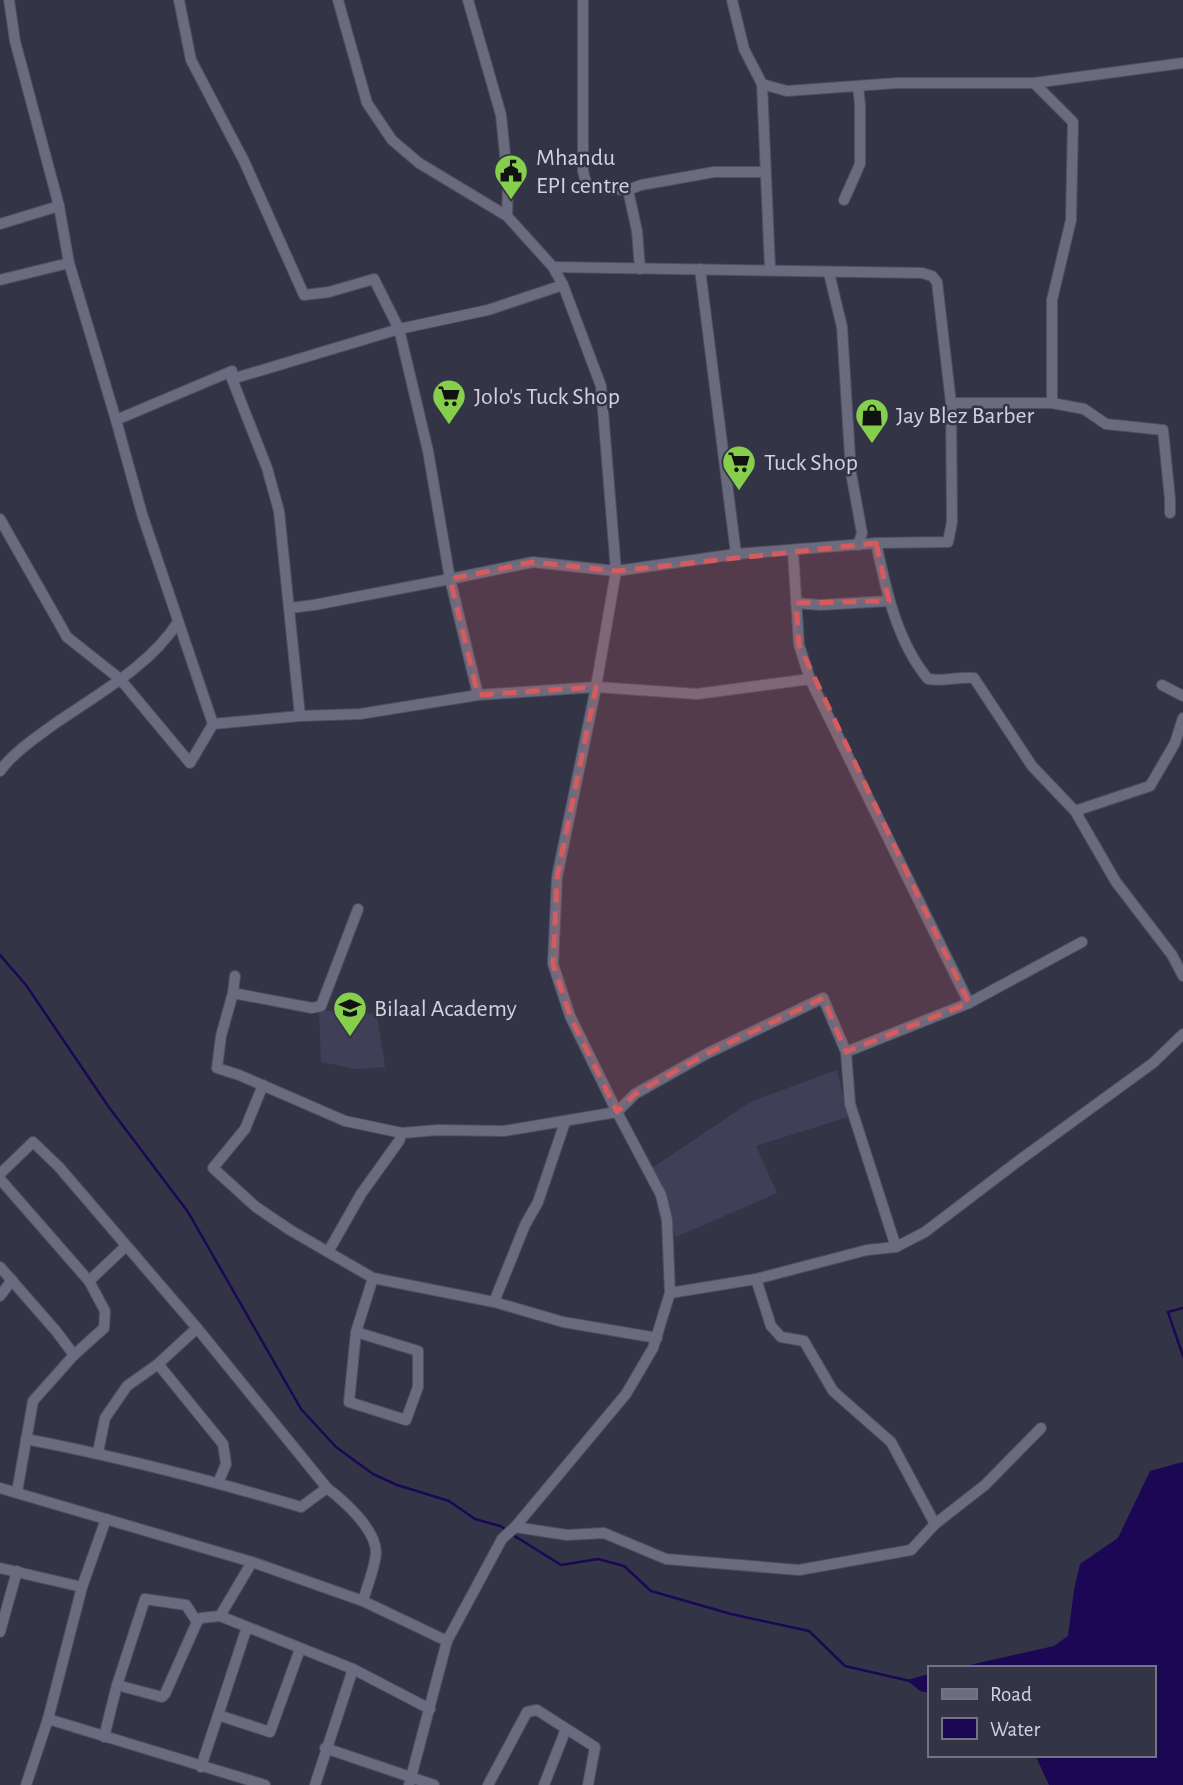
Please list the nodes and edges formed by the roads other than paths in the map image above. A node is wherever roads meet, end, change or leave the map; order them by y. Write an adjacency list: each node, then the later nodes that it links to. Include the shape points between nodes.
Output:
1 (9, 0): 14 (street, via 15,41)
2 (179, 0): 25 (street, via 191,60 244,161 304,295 374,279)
3 (338, 0): 15 (street, via 367,103 392,140 419,163)
4 (468, 0): 15 (street, via 501,115)
5 (583, 0): 12 (street, via 585,179 587,187)
6 (732, 0): 9 (street, via 744,49)
7 (1183, 63): 8 (street)
8 (1034, 83): 10 (street); 28 (street, via 1073,122 1071,220 1052,300)
9 (762, 84): 10 (street, via 787,91); 11 (street)
10 (858, 86): 13 (street, via 860,164)
11 (764, 172): 12 (street, via 714,172); 19 (street)
12 (628, 190): 20 (street)
13 (844, 200)
14 (59, 206): 16 (street); 17 (street)
15 (507, 216): 18 (street)
16 (0, 224)
17 (69, 263): 23 (street); 29 (street)
18 (553, 267): 20 (street); 24 (street)
19 (770, 268): 21 (street); 22 (street)
20 (640, 269): 21 (street)
21 (700, 269): 35 (street)
22 (829, 273): 27 (street, via 932,276 937,282); 33 (street, via 842,327 851,473 862,533)
23 (0, 280)
24 (562, 285): 25 (street, via 488,310); 36 (street, via 601,386)
25 (399, 330): 26 (street); 37 (street, via 428,451)
26 (232, 379): 29 (street, via 232,372); 40 (street, via 279,511)
27 (951, 403): 28 (street); 32 (street, via 952,522 948,542)
28 (1052, 403): 30 (street, via 1084,409 1106,424 1163,430)
29 (116, 420): 41 (street)
30 (1170, 513)
31 (0, 519): 42 (street, via 66,637)
32 (876, 543): 33 (street); 38 (street)
33 (858, 545): 34 (street)
34 (793, 551): 35 (street); 39 (street)
35 (736, 554): 36 (street)
36 (616, 571): 37 (street, via 533,562); 45 (street)
37 (450, 579): 40 (street); 46 (street)
38 (889, 601): 39 (street); 53 (street, via 916,664 928,679 974,678 1032,766)
39 (796, 603): 43 (street, via 799,645)
40 (290, 608): 48 (street)
41 (178, 622): 42 (street, via 165,641); 50 (street)
42 (120, 679): 50 (street, via 190,763); 52 (street, via 34,739)
43 (810, 679): 45 (street, via 697,694); 59 (street)
44 (1162, 685): 47 (street)
45 (596, 687): 46 (street); 63 (street, via 558,877 554,964 570,1016)
46 (478, 695): 48 (street, via 360,714)
47 (1183, 696)
48 (300, 716): 50 (street)
49 (1183, 718): 51 (street)
50 (213, 724)
51 (1179, 746): 53 (street, via 1150,786)
52 (0, 771)
53 (1075, 811): 57 (street, via 1116,882)
54 (358, 909): 58 (street, via 321,1006)
55 (1082, 942): 59 (street)
56 (235, 976): 58 (street)
57 (1183, 976)
58 (233, 993): 62 (street, via 216,1068)
59 (969, 1003): 61 (street)
60 (1183, 1034): 69 (street, via 1153,1063 925,1232)
61 (846, 1052): 63 (street, via 823,998 706,1054 635,1094); 69 (street, via 850,1104)
62 (262, 1085): 65 (street, via 345,1121); 70 (street, via 244,1129 213,1168 256,1207)
63 (617, 1112): 64 (street); 76 (street, via 661,1195 667,1220)
64 (565, 1122): 65 (street, via 504,1131); 78 (street, via 538,1202)
65 (402, 1133): 70 (street)
66 (0, 1174): 68 (street, via 33,1142)
67 (0, 1179): 75 (street)
68 (126, 1246): 75 (street); 79 (street)
69 (896, 1247): 73 (street, via 867,1250)
70 (328, 1252): 72 (street)
71 (0, 1267): 74 (street)
72 (373, 1278): 78 (street); 80 (street)
73 (756, 1279): 76 (street); 92 (street, via 771,1326 781,1337 804,1341 833,1391 891,1442)
74 (12, 1280): 77 (street); 82 (street)
75 (89, 1281): 82 (street, via 106,1311 104,1328)
76 (670, 1293): 81 (street)
77 (0, 1296)
78 (494, 1302): 81 (street, via 563,1322)
79 (197, 1328): 83 (street); 89 (street)
80 (356, 1332): 80 (street, via 349,1402 406,1420 418,1387 418,1351)
81 (657, 1338): 93 (street, via 626,1394)
82 (74, 1355): 85 (street, via 33,1401)
83 (158, 1364): 86 (street, via 127,1387 113,1407); 87 (street, via 223,1444 226,1464)
84 (1041, 1428): 92 (street, via 985,1485)
85 (26, 1438): 86 (street); 90 (street)
86 (97, 1452): 87 (street)
87 (218, 1482): 89 (street, via 300,1507)
88 (0, 1488): 90 (street)
89 (327, 1488): 98 (street, via 350,1506 373,1541 376,1553)
90 (17, 1492): 91 (street)
91 (106, 1519): 94 (street); 97 (street)
92 (935, 1524): 93 (street, via 911,1550 799,1570 666,1559 604,1533 567,1535)
93 (515, 1527): 103 (street, via 502,1539)
94 (252, 1562): 98 (street); 99 (street)
95 (0, 1568): 96 (street)
96 (17, 1571): 97 (street); 102 (street)
97 (82, 1587): 109 (street)
98 (363, 1601): 103 (street)
99 (220, 1616): 100 (street); 101 (street)
100 (197, 1622): 106 (street, via 165,1695); 106 (street, via 186,1605 145,1599)
101 (247, 1627): 104 (street); 108 (street)
102 (0, 1632)
103 (447, 1641): 107 (street)
104 (300, 1649): 105 (street); 108 (street, via 270,1732)
105 (353, 1669): 107 (street); 112 (street)
106 (117, 1685): 111 (street)
107 (430, 1709): 114 (street)
108 (218, 1715): 113 (street)
109 (48, 1719): 111 (street); 115 (street)
110 (566, 1729): 119 (street, via 537,1710 527,1712); 120 (street); 121 (street, via 594,1747)
111 (104, 1737): 113 (street)
112 (325, 1748): 114 (street); 117 (street)
113 (201, 1767): 116 (street)
114 (410, 1781): 118 (street)
115 (26, 1785)
116 (265, 1785)
117 (315, 1785)
118 (434, 1785)
119 (488, 1785)
120 (544, 1785)
121 (588, 1785)

